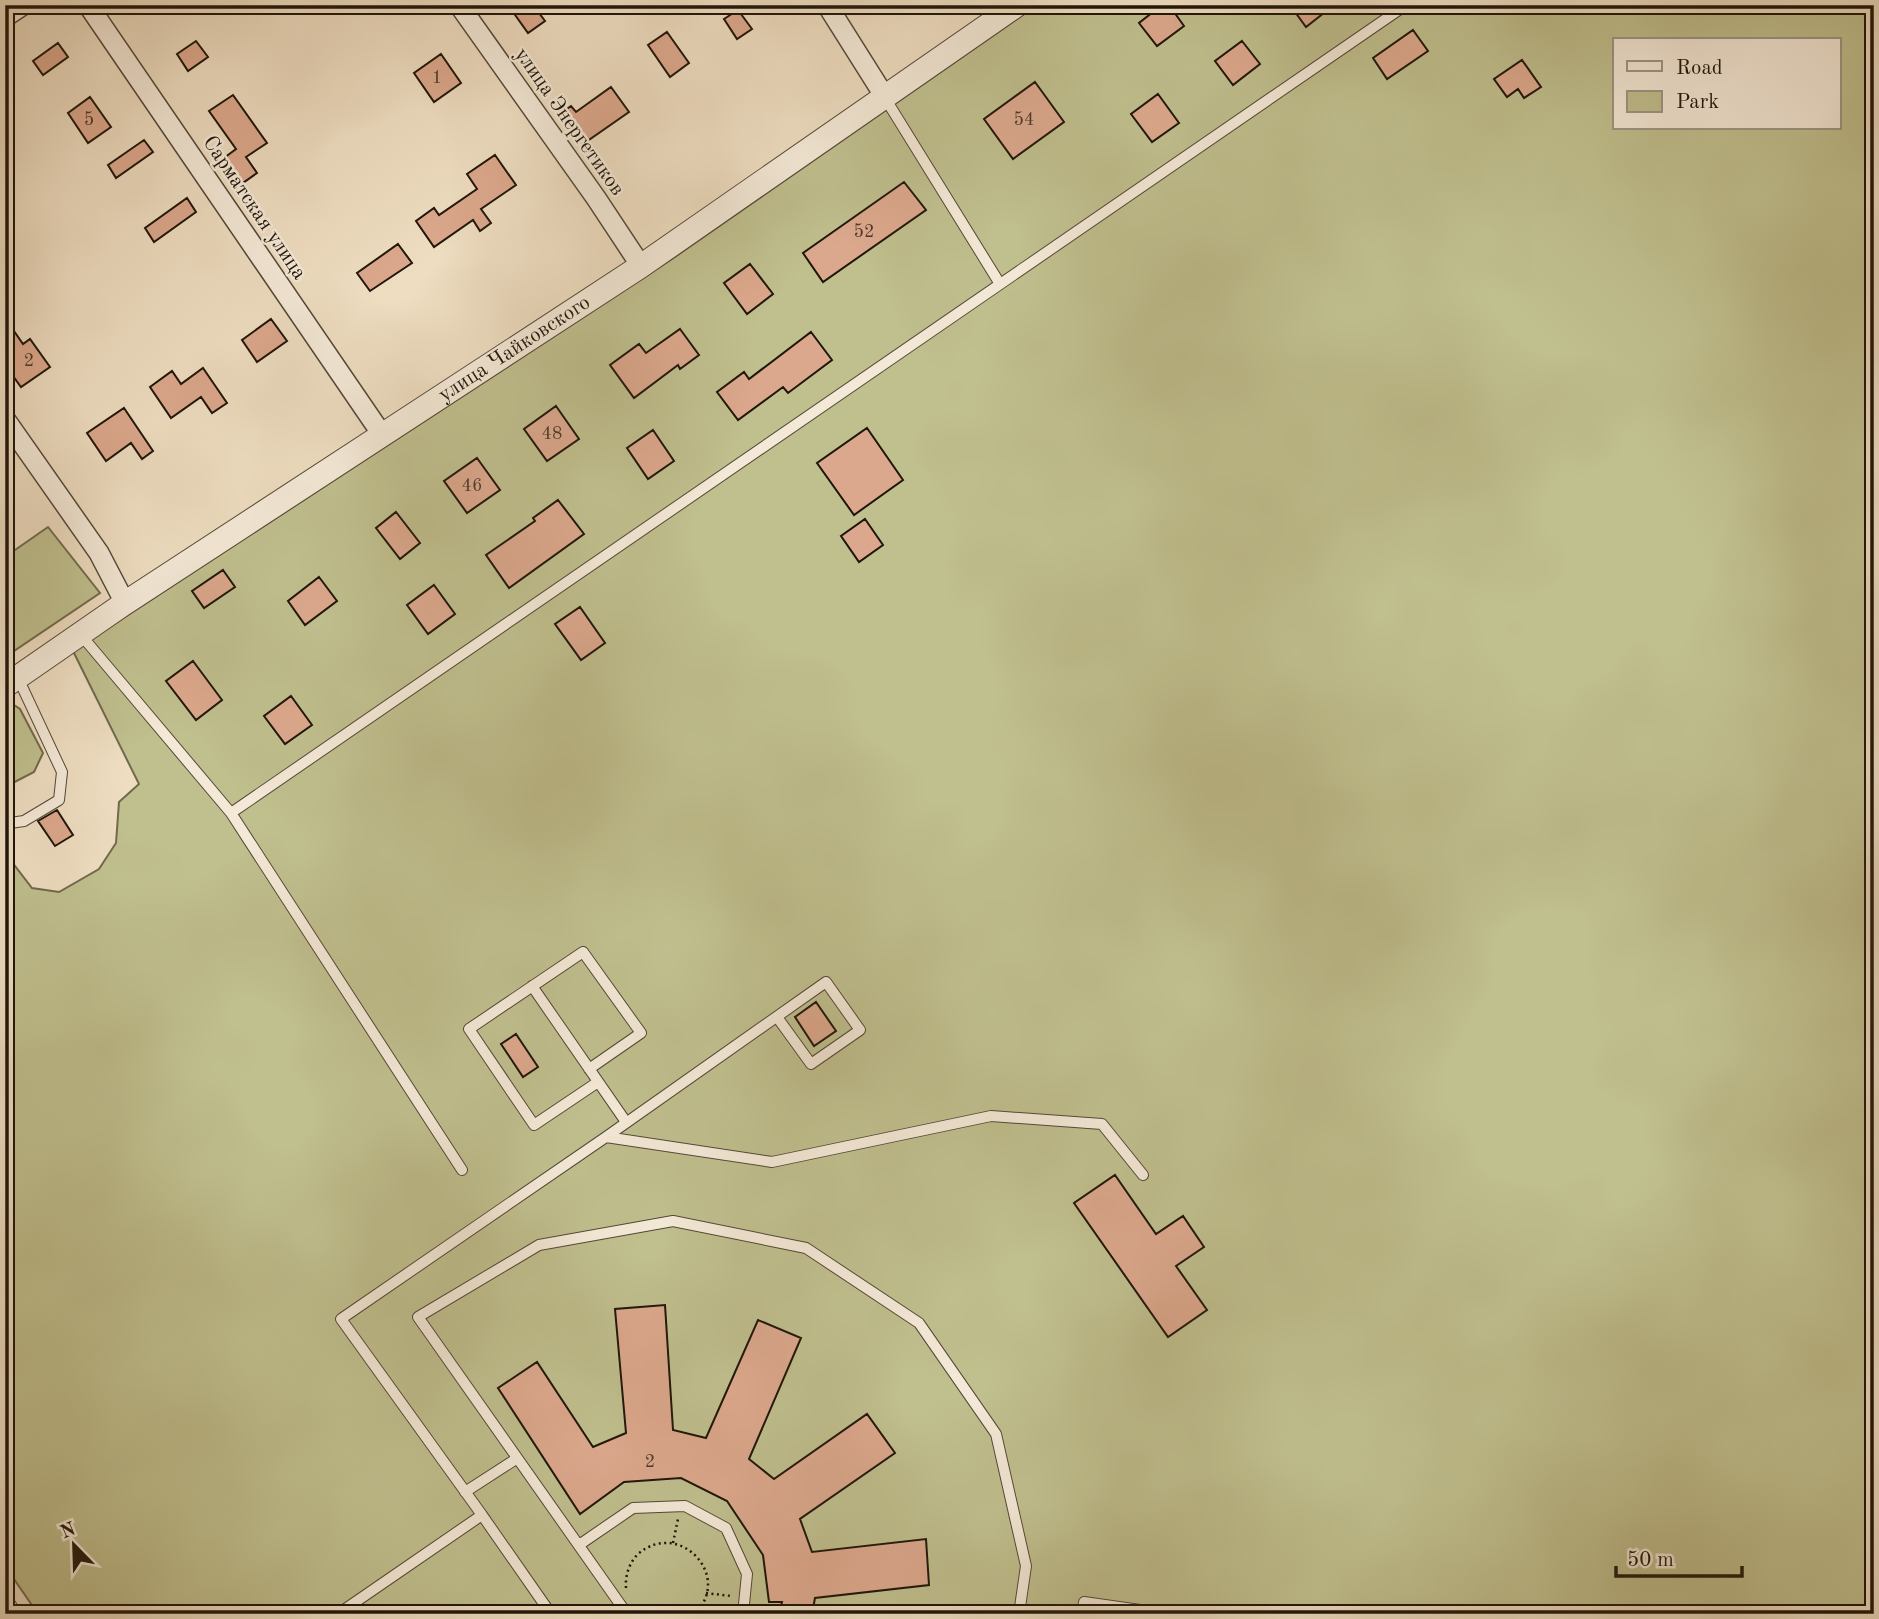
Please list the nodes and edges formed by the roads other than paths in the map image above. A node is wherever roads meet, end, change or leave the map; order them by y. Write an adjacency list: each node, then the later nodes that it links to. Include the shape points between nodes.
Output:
1 (23, 5): 7 (street)
2 (88, 5): 12 (street, Сарматская улица)
3 (459, 5): 9 (street, улица Энергетиков)
4 (827, 5): 8 (street)
5 (1017, 5): 8 (street, улица Чайковского)
6 (1406, 5): 10 (lane)
7 (5, 18)
8 (885, 97): 9 (street, улица Чайковского); 10 (lane)
9 (641, 266): 12 (street, улица Чайковского)
10 (1000, 284): 16 (lane)
11 (5, 419): 13 (street, via 99,553)
12 (383, 436): 13 (street, улица Чайковского)
13 (125, 603): 14 (street, улица Чайковского)
14 (81, 634): 15 (street, улица Чайковского); 16 (lane)
15 (11, 682): 17 (lane, via 62,772 59,800 24,821)
16 (231, 813): 24 (lane)
17 (5, 819)
18 (532, 986): 20 (lane); 20 (lane, via 583,952 641,1033); 21 (lane, via 469,1029 534,1125)
19 (777, 1017): 19 (lane, via 826,982 860,1030 811,1064); 22 (lane)
20 (589, 1069): 21 (lane)
21 (598, 1082): 22 (lane)
22 (626, 1122): 23 (lane)
23 (606, 1137): 25 (lane, via 772,1162 991,1116 1102,1124); 27 (lane, via 341,1319)
24 (462, 1170)
25 (1143, 1175)
26 (516, 1459): 27 (lane); 29 (lane); 36 (lane, via 418,1317 539,1245 659,1223 673,1221 806,1248 919,1322 996,1434 1027,1566)
27 (465, 1492): 28 (lane)
28 (482, 1515): 32 (lane); 33 (lane)
29 (579, 1545): 34 (lane); 35 (lane, via 633,1508 685,1506 726,1528 747,1574)
30 (5, 1596): 31 (lane)
31 (17, 1614)
32 (338, 1614)
33 (551, 1614)
34 (627, 1614)
35 (743, 1614)
36 (1019, 1614)
37 (1082, 1614): 38 (lane, via 1084,1602)
38 (1168, 1614)

